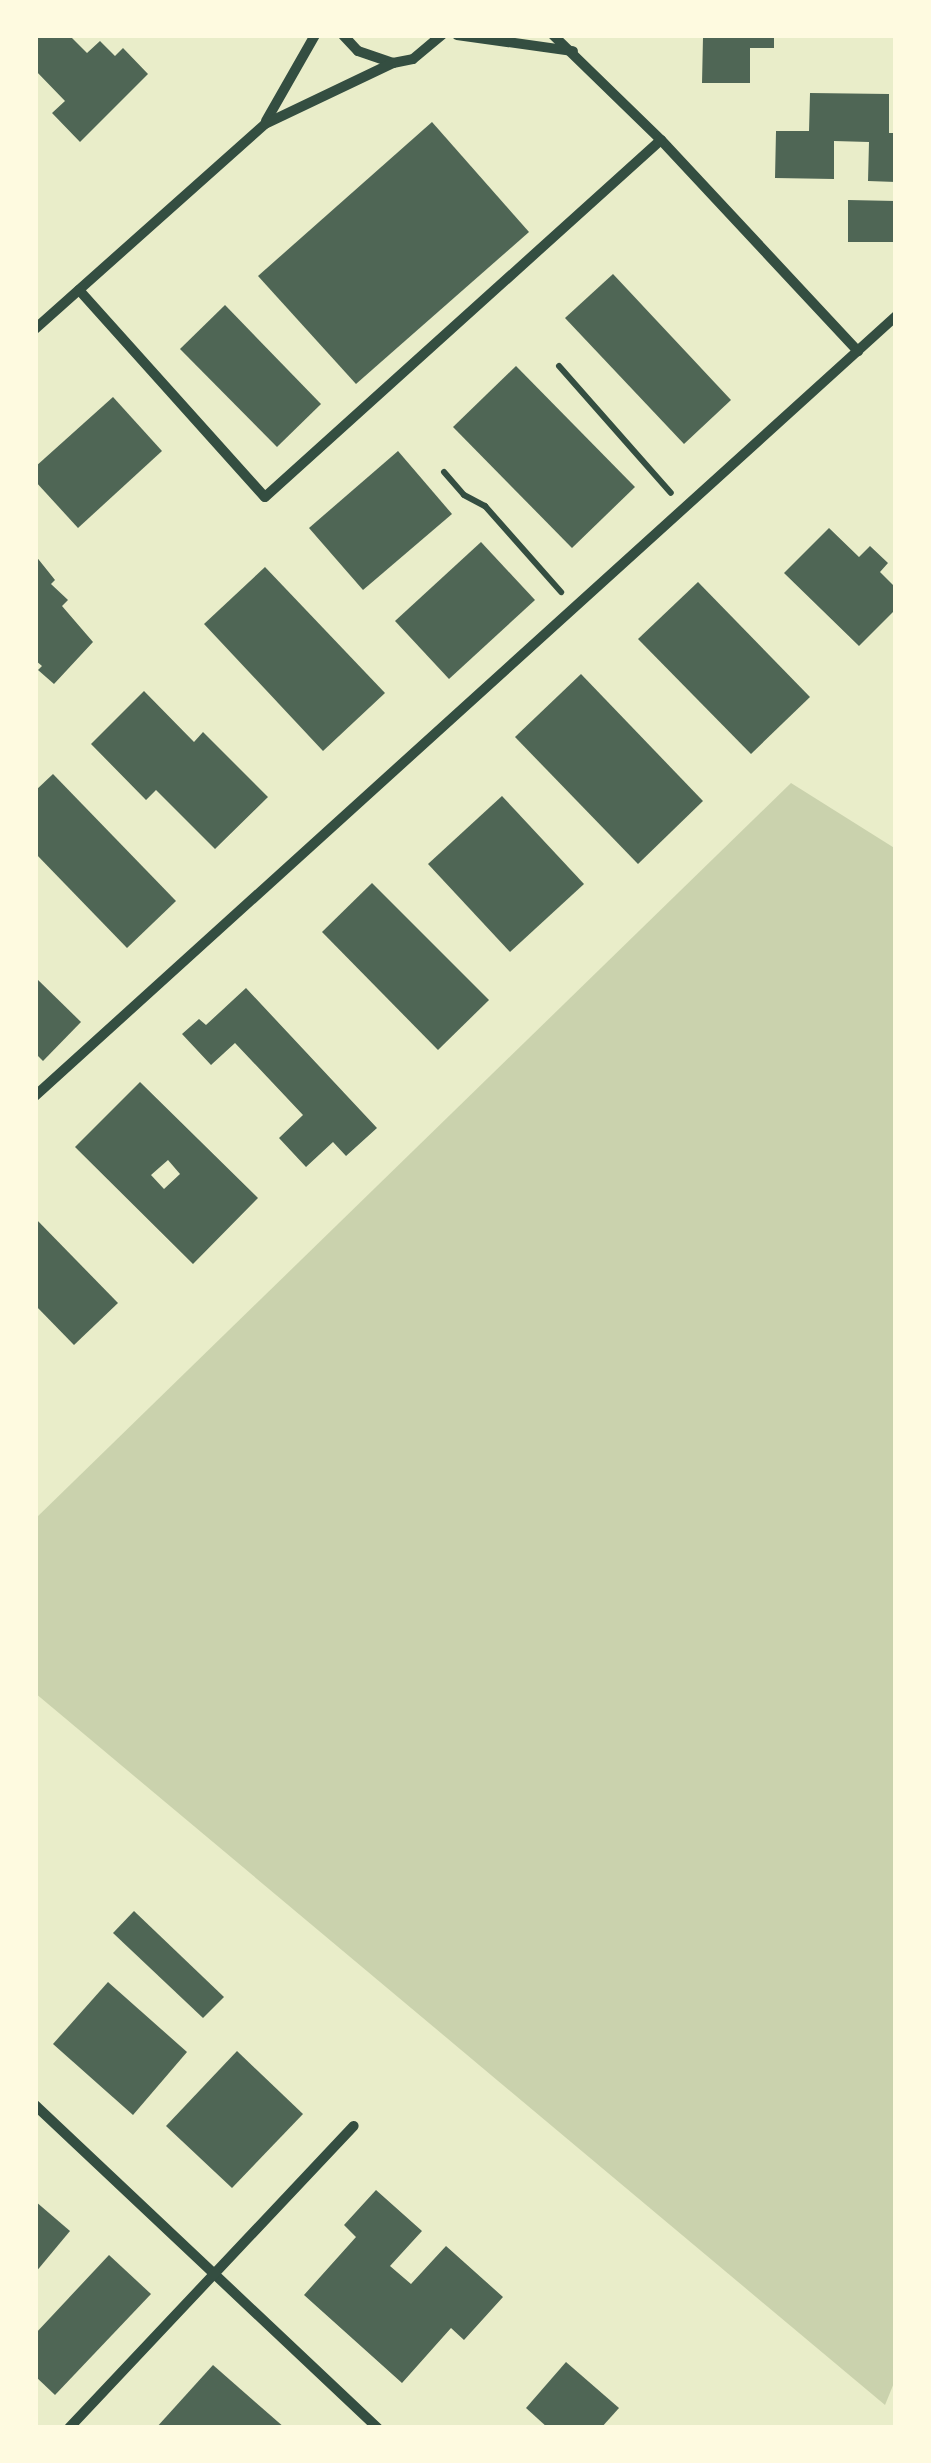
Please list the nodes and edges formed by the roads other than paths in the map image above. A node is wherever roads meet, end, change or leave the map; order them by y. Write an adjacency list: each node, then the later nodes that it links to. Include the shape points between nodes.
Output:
1 (315, 35): 8 (street)
2 (343, 35): 7 (street, via 358,51)
3 (442, 35): 7 (street, via 414,59)
4 (457, 35): 6 (street)
5 (554, 35): 6 (street)
6 (574, 51): 9 (street)
7 (393, 63): 8 (street)
8 (265, 124): 10 (street)
9 (660, 140): 10 (street, via 265,498); 13 (street)
10 (79, 290): 12 (street)
11 (896, 316): 13 (street)
12 (35, 329)
13 (858, 351): 14 (street)
14 (35, 1096)
15 (35, 2105): 17 (street)
16 (354, 2126): 17 (street)
17 (214, 2274): 18 (street); 19 (street)
18 (69, 2428)
19 (378, 2428)

